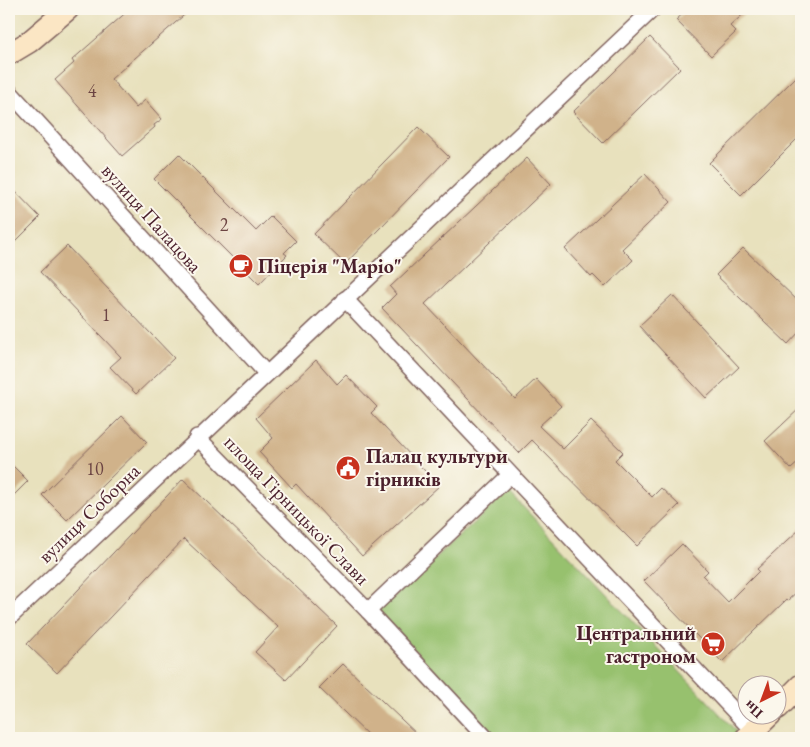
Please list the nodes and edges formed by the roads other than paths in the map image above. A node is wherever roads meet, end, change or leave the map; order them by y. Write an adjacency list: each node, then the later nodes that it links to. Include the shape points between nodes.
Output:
1 (68, 9): 3 (street, via 29,42)
2 (653, 9): 5 (street, вулиця Соборна)
3 (9, 54)
4 (9, 91): 6 (street, вулиця Палацова)
5 (345, 299): 6 (street, вулиця Соборна); 8 (street)
6 (266, 373): 7 (street, вулиця Соборна)
7 (198, 437): 9 (street, площа Гірницької Слави); 10 (street, вулиця Соборна)
8 (510, 475): 9 (street, площа Гірницької Слави); 14 (street)
9 (368, 611): 15 (street, площа Гірницької Слави)
10 (9, 618)
11 (801, 685): 12 (street)
12 (788, 698)
13 (761, 724): 14 (street)
14 (749, 735)
15 (486, 738)

